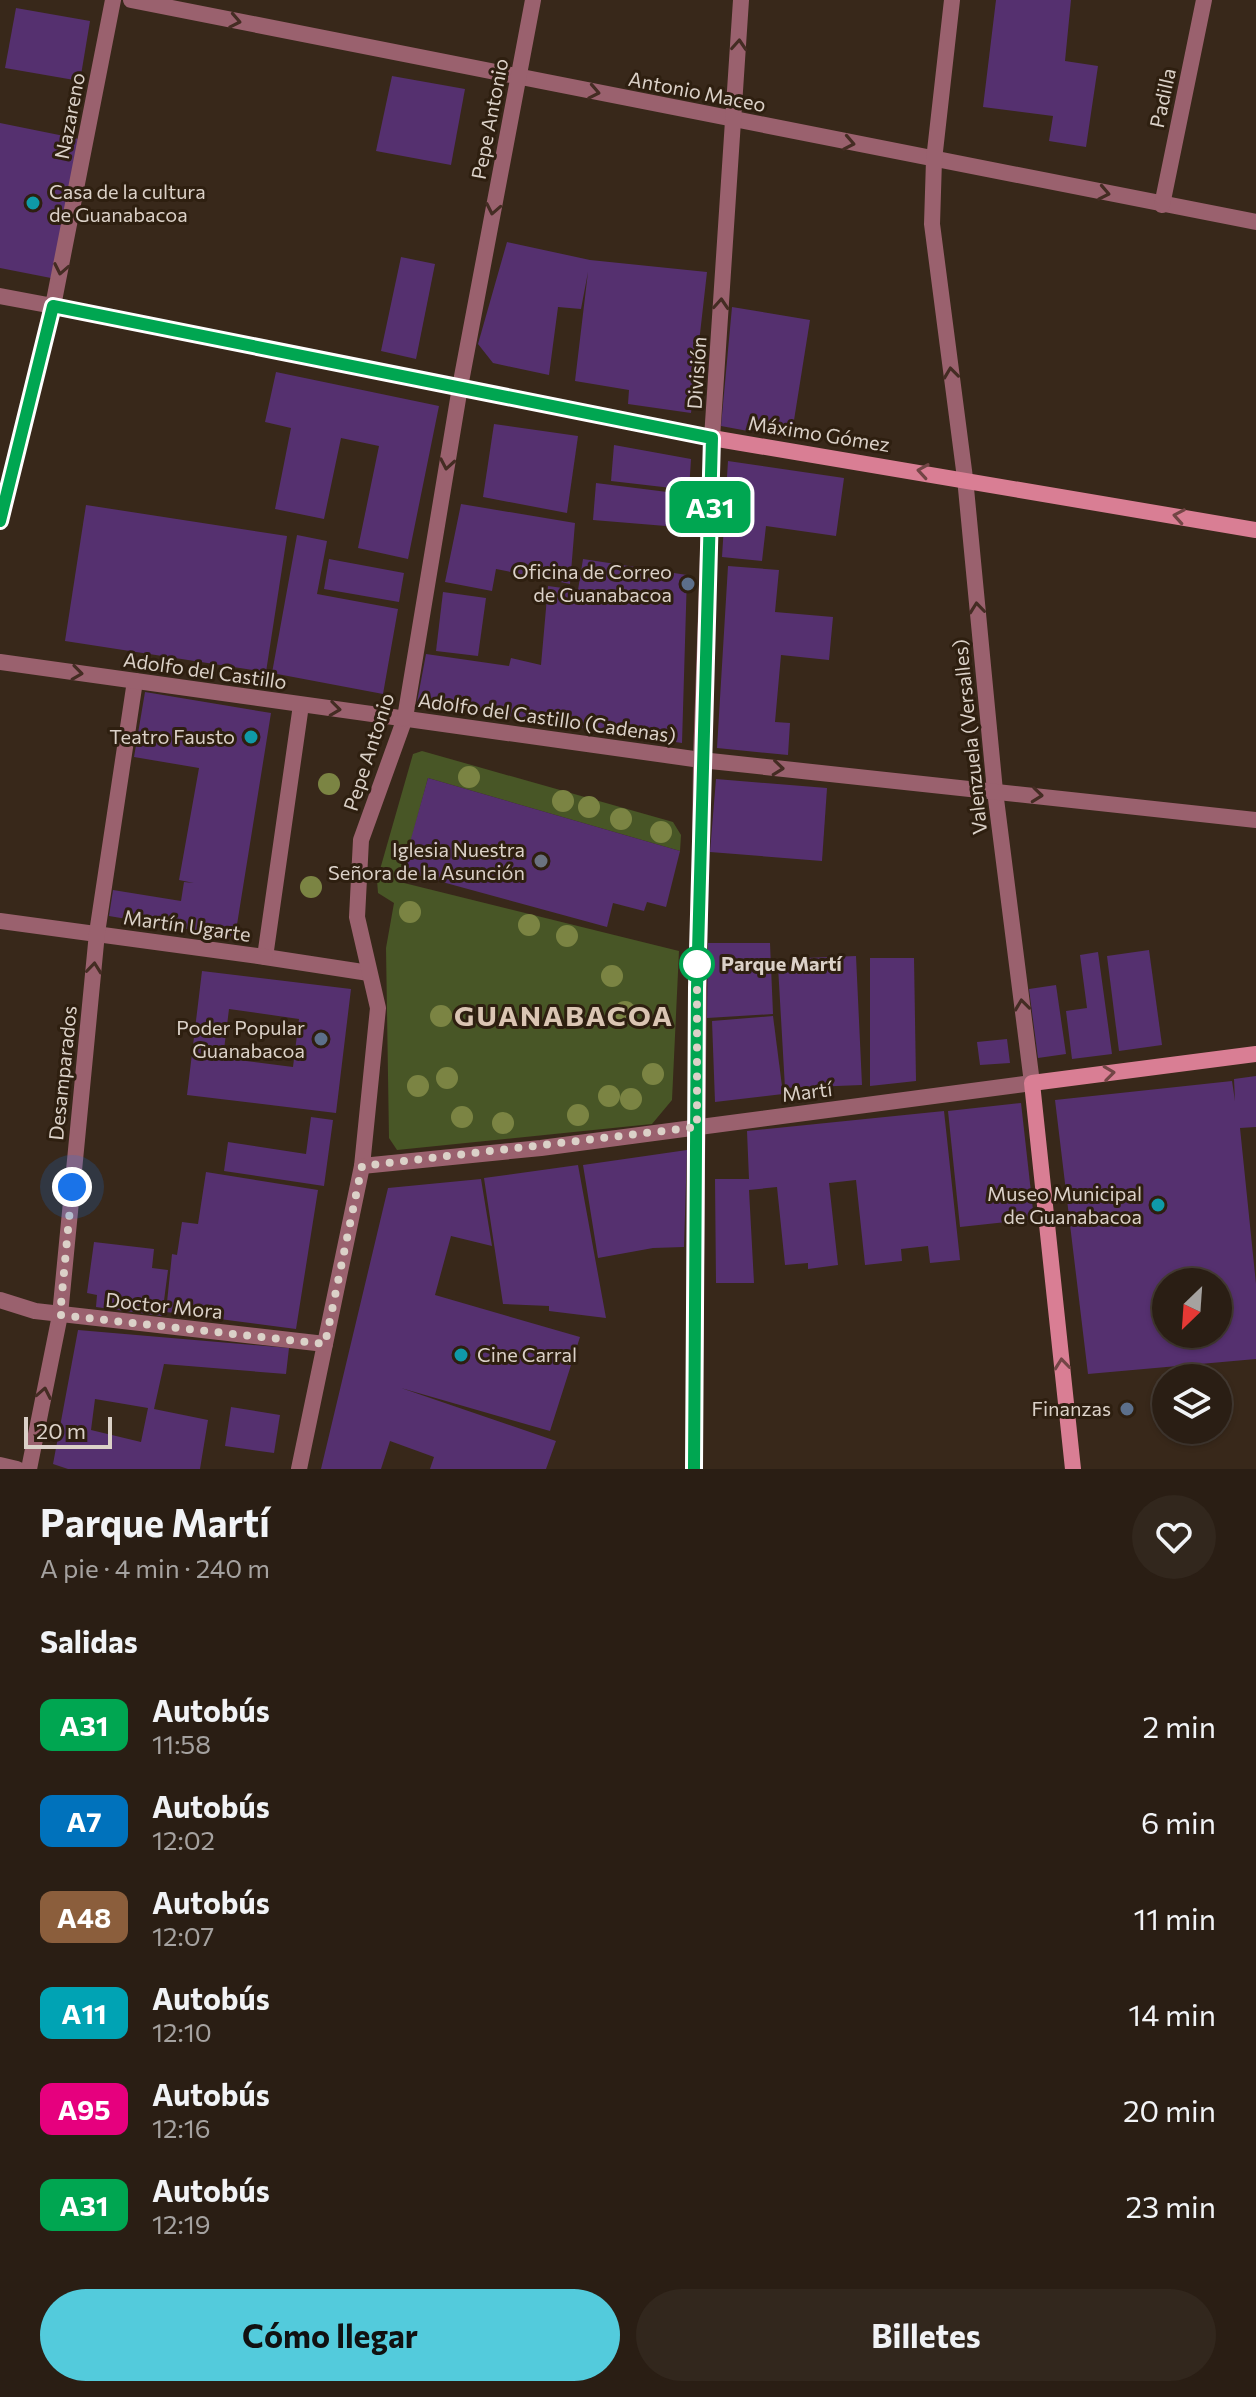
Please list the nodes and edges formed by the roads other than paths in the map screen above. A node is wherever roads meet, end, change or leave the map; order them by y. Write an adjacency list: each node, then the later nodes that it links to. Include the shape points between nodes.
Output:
1 (113, 0): 13 (street, Nazareno, one-way to 13)
2 (131, 0): 7 (street, Antonio Maceo, one-way to 7)
3 (533, 0): 7 (street, Pepe Antonio)
4 (741, 0): 8 (street, División, one-way to 4)
5 (952, 0): 9 (street, Valenzuela (Versalles))
6 (1204, 0): 10 (street, Padilla)
7 (518, 77): 8 (street, Antonio Maceo, one-way to 8); 14 (street, Pepe Antonio, one-way to 14)
8 (734, 120): 9 (street, Antonio Maceo, one-way to 9); 15 (street, División, one-way to 8)
9 (934, 160): 10 (street, Antonio Maceo, one-way to 10); 16 (street, Valenzuela (Versalles), one-way to 9, via 932,224)
10 (1162, 205): 11 (street, Antonio Maceo)
11 (1256, 222)
12 (0, 296): 13 (street, Máximo Gómez)
13 (53, 306): 14 (main road, Máximo Gómez); 17 (main road, Nazareno)
14 (460, 387): 15 (main road, Máximo Gómez); 22 (street, Pepe Antonio, one-way to 22)
15 (712, 438): 16 (main road, Máximo Gómez, one-way to 15); 23 (street, División)
16 (965, 478): 18 (main road, Máximo Gómez, one-way to 16); 24 (street, Valenzuela (Versalles), one-way to 16)
17 (0, 521)
18 (1256, 530)
19 (0, 662): 20 (street, Adolfo del Castillo, one-way to 20)
20 (135, 681): 21 (street, Adolfo del Castillo); 27 (street, Desamparados)
21 (301, 705): 22 (street, Adolfo del Castillo, one-way to 22); 28 (street)
22 (405, 718): 23 (street, Adolfo del Castillo (Cadenas)); 29 (street, Pepe Antonio, via 361,840 357,917)
23 (701, 760): 24 (street, Adolfo del Castillo (Cadenas), one-way to 24); 32 (street, División)
24 (995, 791): 25 (street, Adolfo del Castillo (Cadenas), one-way to 25); 31 (street, Valenzuela (Versalles), one-way to 24)
25 (1256, 820)
26 (0, 921): 27 (street, Martín Ugarte)
27 (97, 933): 28 (street, Martín Ugarte); 35 (street, Desamparados, one-way to 27)
28 (265, 957): 29 (street, Martín Ugarte)
29 (369, 973): 33 (street, Pepe Antonio, via 378,1008)
30 (1256, 1054): 31 (main road, Martí, one-way to 30)
31 (1032, 1083): 32 (street, Martí); 42 (main road, Valenzuela (Versalles), one-way to 31)
32 (697, 1127): 33 (street, Martí); 41 (street, División)
33 (362, 1166): 36 (street, Pepe Antonio)
34 (0, 1300): 35 (street, Doctor Mora)
35 (60, 1315): 36 (street, Doctor Mora); 39 (street, Desamparados, one-way to 35)
36 (325, 1344): 40 (street, Pepe Antonio)
37 (0, 1465): 38 (street)
38 (17, 1469)
39 (29, 1469)
40 (299, 1469)
41 (694, 1469)
42 (1073, 1469)

